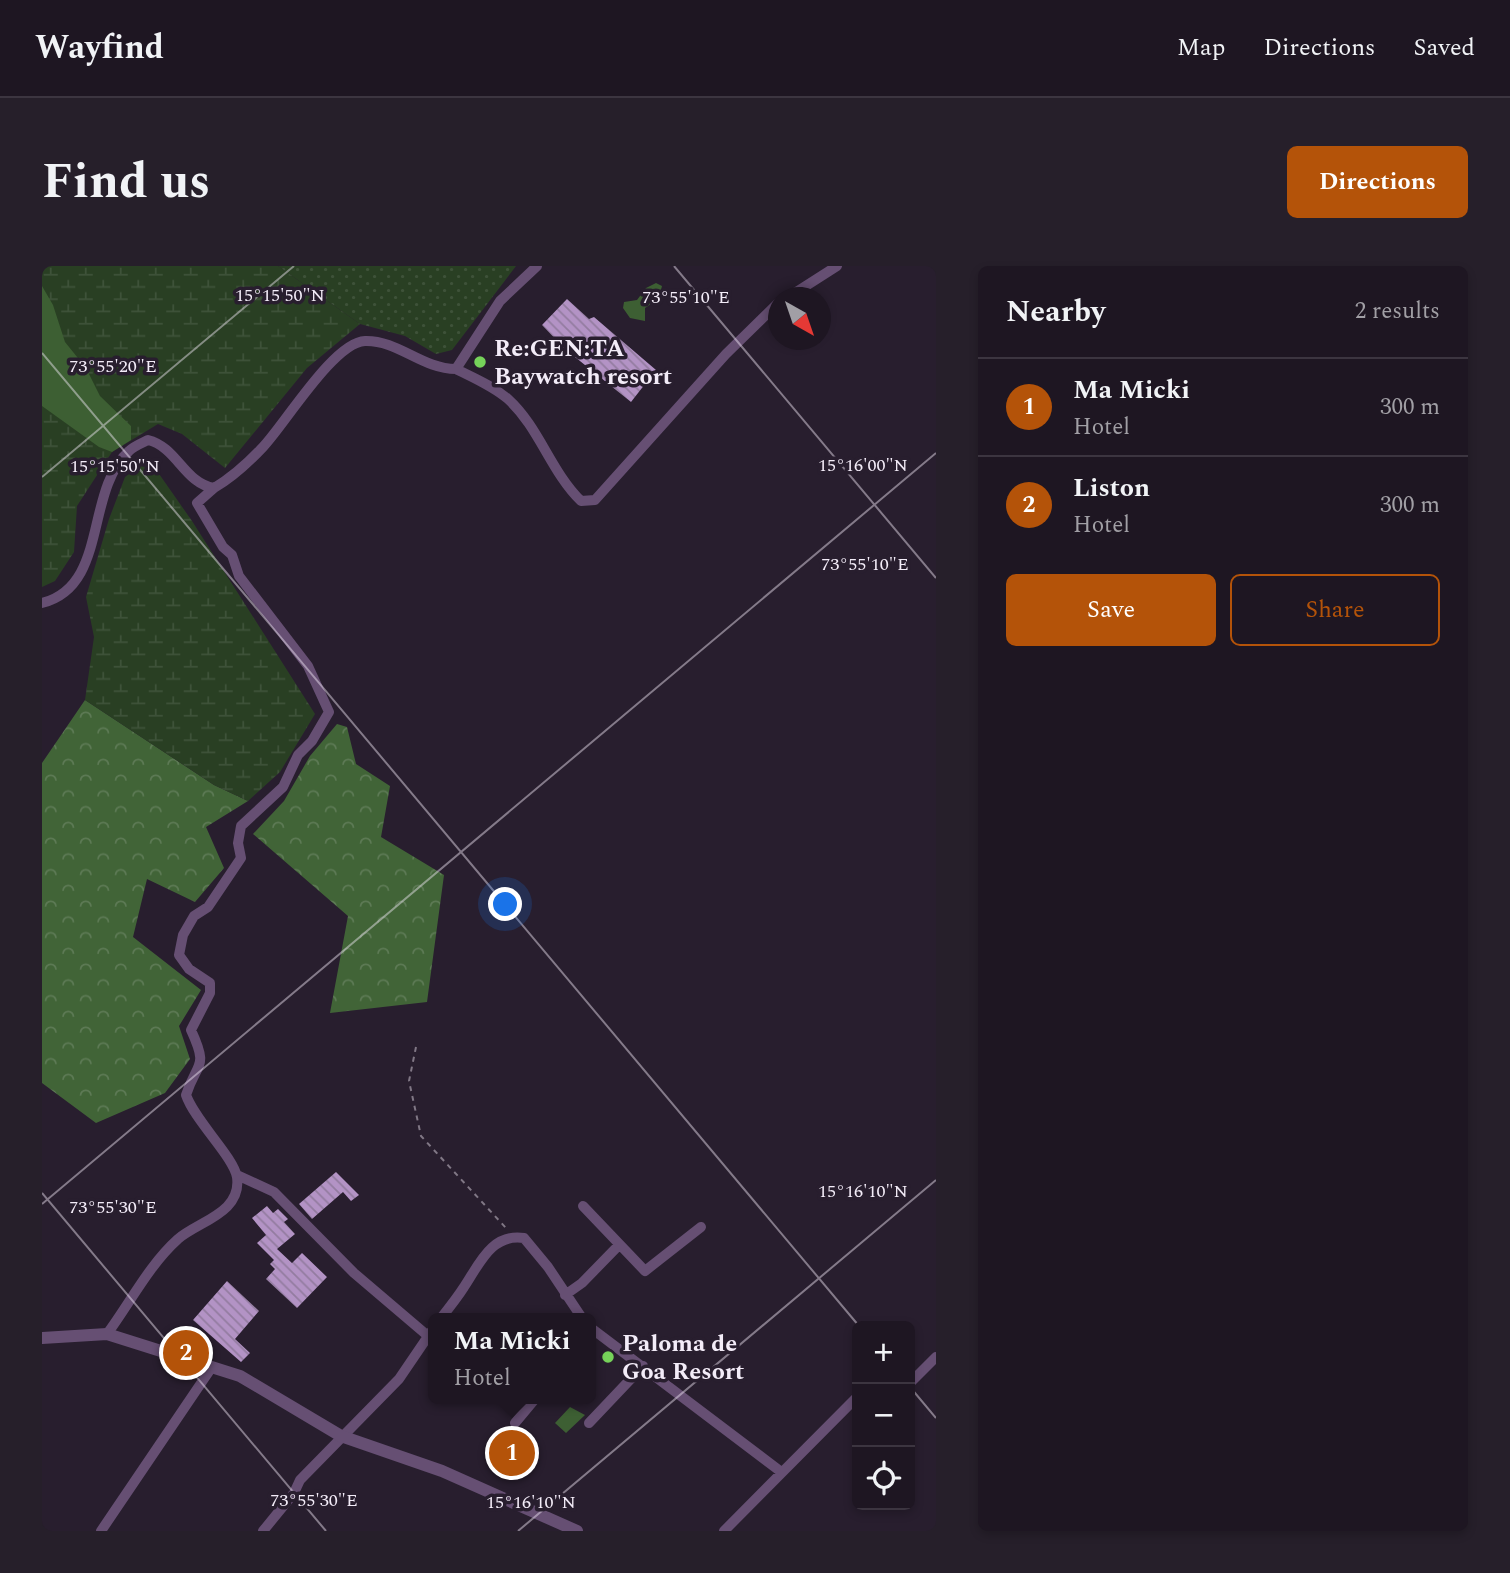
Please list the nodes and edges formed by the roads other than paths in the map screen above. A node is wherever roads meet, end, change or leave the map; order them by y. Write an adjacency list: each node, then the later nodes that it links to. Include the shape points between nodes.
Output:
1 (537, 266): 5 (street, via 500,301)
2 (837, 266): 3 (street)
3 (804, 287)
4 (768, 314): 5 (street, via 595,500 581,501 570,491 508,400)
5 (456, 369): 6 (street, via 420,362 380,342 362,341 340,354 264,446)
6 (214, 488): 7 (street, via 192,479 161,443 148,440 129,450 99,506 83,570 72,588); 8 (street, via 197,503 232,555 239,576 308,666 328,712 298,755 283,787 241,826 241,858 183,935 179,956 210,983 210,993 191,1030 202,1064 186,1095 191,1110)
7 (42, 603)
8 (237, 1175): 15 (street, via 274,1192 354,1273); 16 (street, via 236,1192 227,1209 179,1238 164,1253)
9 (583, 1206): 11 (street)
10 (701, 1227): 11 (street, via 645,1271)
11 (618, 1245): 12 (street)
12 (565, 1294): 13 (street, via 524,1238 514,1237 483,1255); 14 (street)
13 (445, 1313)
14 (578, 1313)
15 (428, 1330)
16 (107, 1334): 19 (street); 22 (street)
17 (596, 1334): 21 (street)
18 (428, 1336): 28 (street, via 399,1379)
19 (42, 1338)
20 (936, 1357): 23 (street)
21 (643, 1366): 27 (street); 29 (street)
22 (212, 1367): 28 (street, via 240,1376); 30 (street)
23 (915, 1378)
24 (852, 1402): 29 (street)
25 (531, 1404): 26 (street)
26 (515, 1423)
27 (589, 1423)
28 (341, 1436): 31 (street, via 300,1480); 32 (street, via 442,1471)
29 (780, 1471): 33 (street)
30 (101, 1531)
31 (263, 1531)
32 (577, 1531)
33 (724, 1531)

